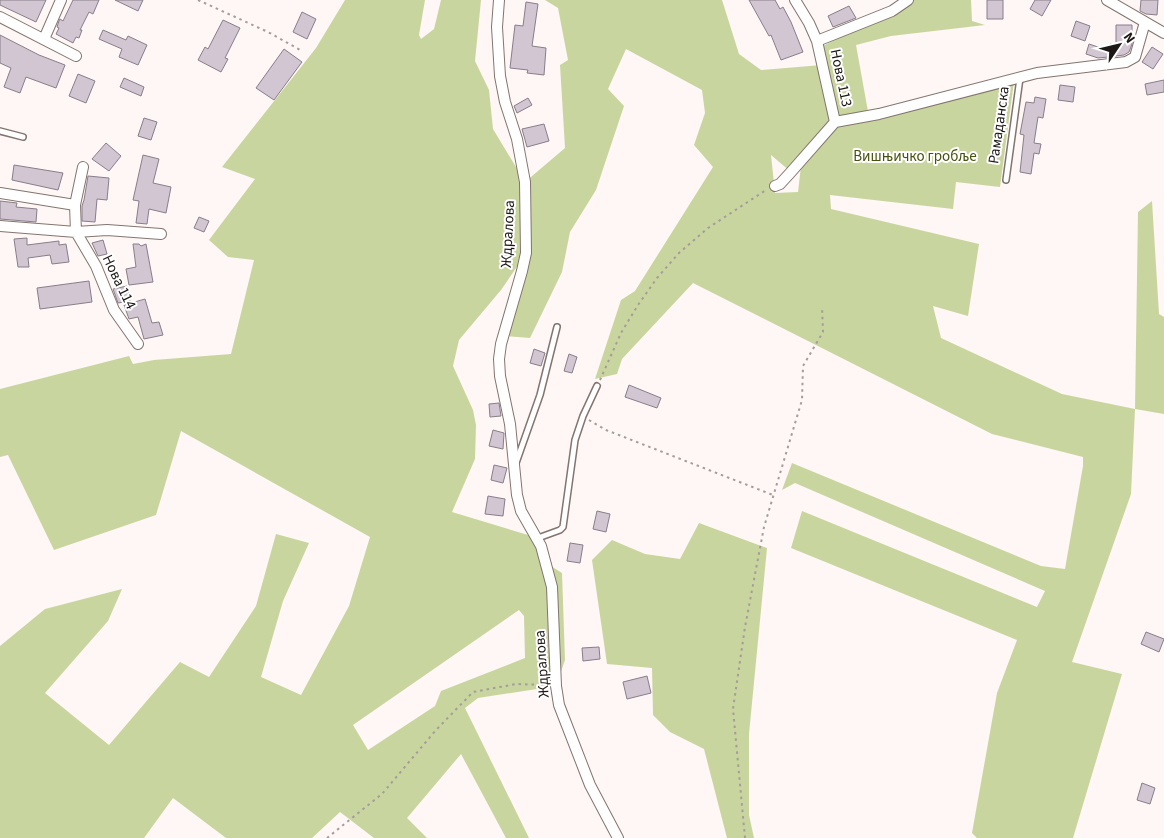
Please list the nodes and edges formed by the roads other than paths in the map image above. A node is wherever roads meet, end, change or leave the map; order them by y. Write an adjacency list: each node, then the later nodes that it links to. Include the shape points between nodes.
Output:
1 (61, 0): 9 (street)
2 (499, 0): 27 (street, Ждралова, via 500,76 525,182 526,253 499,359)
3 (795, 0): 10 (street, Нова 113)
4 (908, 0): 10 (street, Нова 113, via 892,11)
5 (1107, 0): 7 (street)
6 (0, 17): 9 (street)
7 (1145, 22): 8 (street); 12 (street, Рамаданска, via 1138,49 1131,61)
8 (1164, 33)
9 (44, 39): 11 (street)
10 (817, 41): 13 (street, Нова 113)
11 (76, 56)
12 (1020, 77): 13 (street, via 879,114); 17 (lane, Рамаданска)
13 (835, 122): 18 (street)
14 (0, 131): 15 (lane)
15 (23, 137)
16 (83, 167): 20 (street, Нова 114)
17 (1006, 180)
18 (775, 186)
19 (0, 192): 20 (street)
20 (75, 205): 22 (street, Нова 114)
21 (0, 226): 22 (street, Нова 114)
22 (76, 232): 23 (street, Нова 114, via 107,230); 25 (street, Нова 114, via 96,266 114,310)
23 (161, 234)
24 (557, 327): 27 (lane, Ждралова, via 540,395)
25 (138, 344)
26 (597, 386): 28 (lane, via 575,440 563,527 558,532)
27 (514, 468): 28 (street, Ждралова, via 521,511)
28 (538, 538): 29 (street, Ждралова, via 552,587 559,705 579,759)
29 (618, 838)

